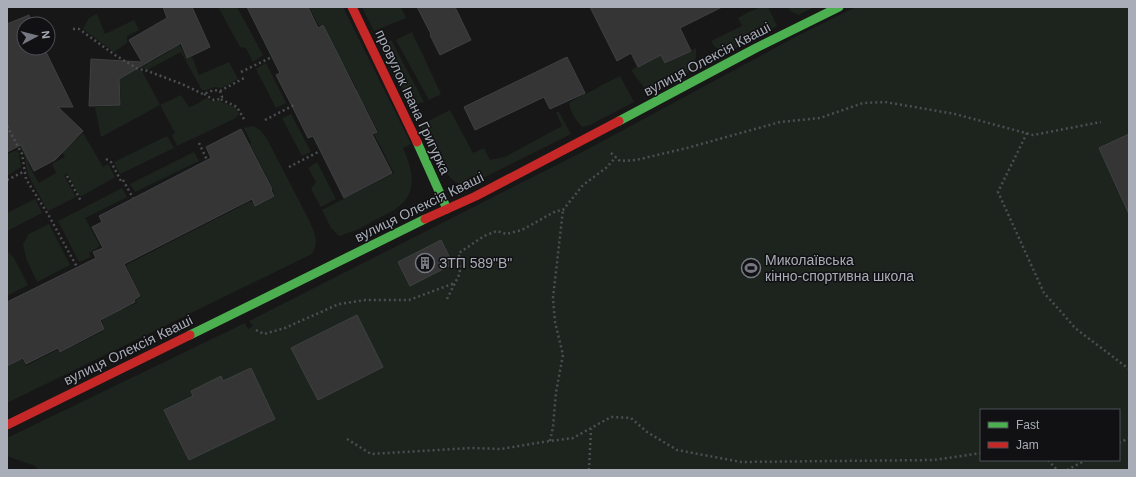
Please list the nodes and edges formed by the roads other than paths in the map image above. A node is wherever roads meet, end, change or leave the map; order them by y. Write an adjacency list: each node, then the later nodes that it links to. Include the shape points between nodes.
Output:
1 (352, 7): 3 (street, провулок Івана Григурка, via 408,120)
2 (839, 7): 3 (street, вулиця Олексія Кваші)
3 (447, 209): 4 (street, вулиця Олексія Кваші)
4 (7, 424)

